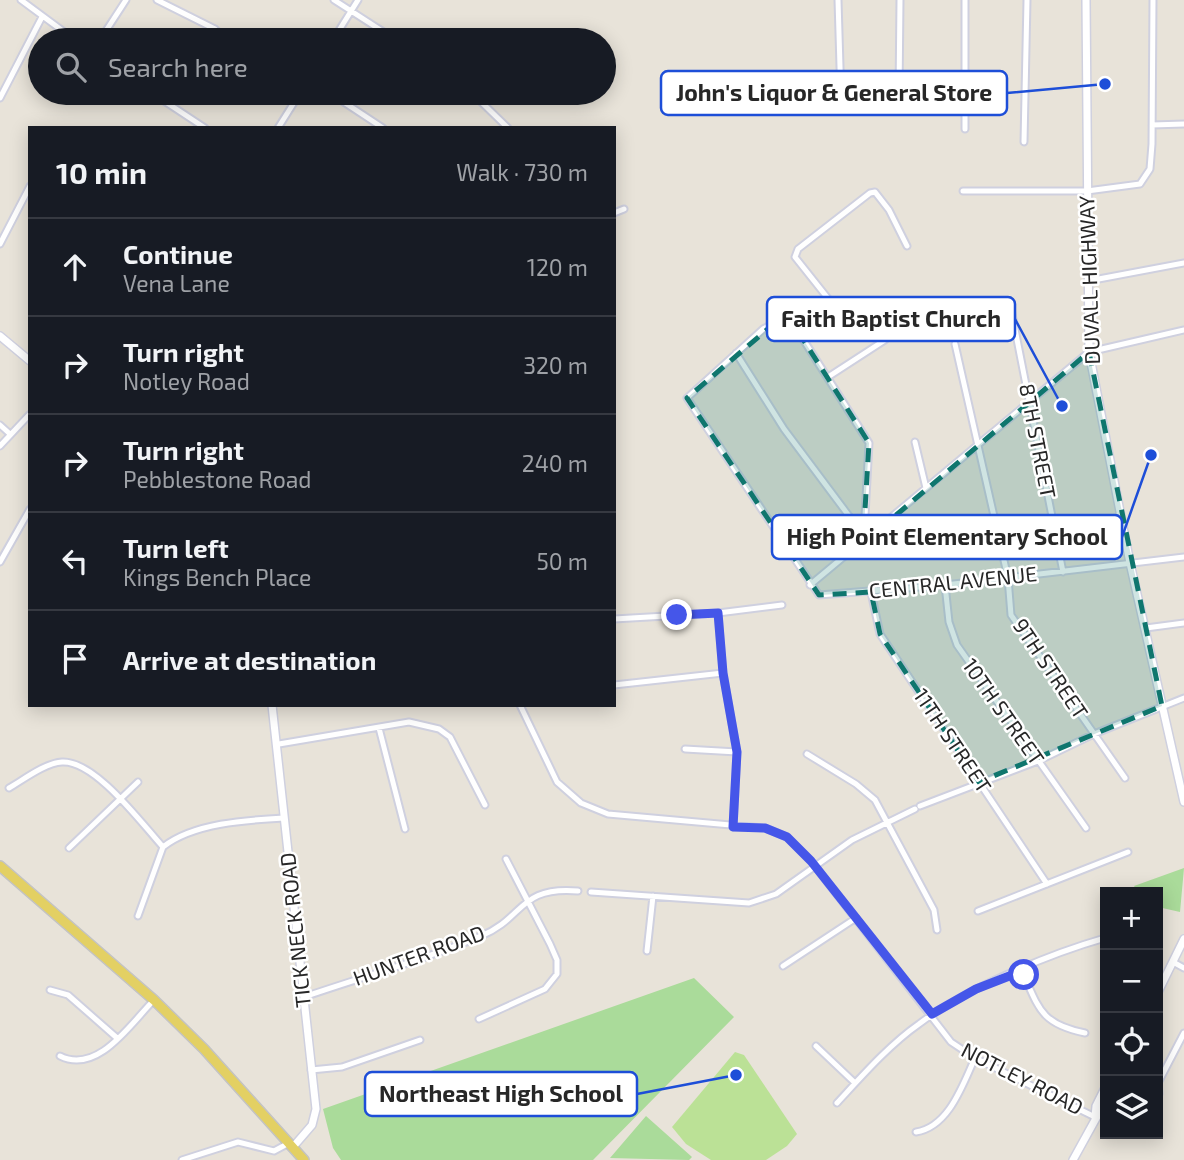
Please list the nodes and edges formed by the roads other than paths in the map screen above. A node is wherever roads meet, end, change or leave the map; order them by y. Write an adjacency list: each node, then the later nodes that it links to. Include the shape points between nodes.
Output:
1 (21, 0): 13 (street)
2 (125, 0): 16 (street)
3 (158, 0): 17 (street)
4 (334, 0): 12 (street)
5 (358, 0): 12 (street)
6 (838, 0): 23 (street)
7 (900, 0): 21 (street)
8 (965, 0): 34 (street)
9 (1027, 0): 35 (street)
10 (1086, 0): 38 (street, DUVALL HIGHWAY)
11 (1153, 0): 29 (street)
12 (351, 11): 18 (street); 19 (street)
13 (42, 17): 14 (street); 15 (street)
14 (36, 28)
15 (58, 28)
16 (108, 28)
17 (213, 28)
18 (340, 28)
19 (377, 28)
20 (28, 44): 22 (street)
21 (899, 95)
22 (0, 97)
23 (841, 100)
24 (170, 105): 30 (street)
25 (292, 105): 31 (street)
26 (348, 105): 32 (street)
27 (484, 105): 33 (street)
28 (1184, 124): 29 (street)
29 (1152, 125): 38 (street, via 1150,169 1140,184)
30 (202, 126)
31 (279, 126)
32 (380, 126)
33 (506, 126)
34 (965, 129)
35 (1024, 142)
36 (28, 190): 41 (street)
37 (963, 191): 38 (street)
38 (1087, 191): 44 (street, DUVALL HIGHWAY)
39 (624, 209): 40 (street)
40 (616, 212)
41 (0, 244)
42 (907, 246): 48 (street, via 889,210 870,192 798,249 795,257 831,308 825,323)
43 (1184, 263): 44 (street)
44 (1088, 281): 51 (street, DUVALL HIGHWAY)
45 (1011, 309): 55 (street, 8TH STREET)
46 (1184, 330): 51 (street)
47 (0, 336): 53 (street)
48 (801, 336): 52 (street, via 789,325 776,322); 54 (street)
49 (885, 340): 54 (street)
50 (955, 344): 60 (street, 9TH STREET)
51 (1089, 352): 55 (street); 67 (street, DUVALL HIGHWAY)
52 (736, 353): 64 (street, via 784,429); 70 (street, via 687,398)
53 (28, 359)
54 (828, 377): 64 (street, via 869,443)
55 (1029, 402): 60 (street); 68 (street, 8TH STREET)
56 (28, 416): 58 (street)
57 (0, 425): 58 (street)
58 (10, 433): 61 (street)
59 (915, 442): 62 (street)
60 (977, 445): 62 (street); 69 (street, 9TH STREET)
61 (0, 446)
62 (926, 488): 64 (street)
63 (28, 513): 66 (street)
64 (867, 540): 70 (street)
65 (1184, 556): 67 (street, CENTRAL AVENUE)
66 (0, 562)
67 (1130, 563): 68 (street, CENTRAL AVENUE); 77 (street, DUVALL HIGHWAY)
68 (1063, 572): 69 (street, CENTRAL AVENUE)
69 (1008, 578): 71 (street, CENTRAL AVENUE); 85 (street, 9TH STREET, via 1011,615)
70 (810, 585): 72 (street, CENTRAL AVENUE, via 819,595)
71 (945, 585): 72 (street, CENTRAL AVENUE); 90 (street, 10TH STREET, via 957,645)
72 (871, 592): 93 (street, 11TH STREET, via 880,634)
73 (782, 605): 74 (street)
74 (718, 613): 75 (street); 78 (street)
75 (616, 618)
76 (1184, 623): 77 (street)
77 (1146, 628): 81 (street, DUVALL HIGHWAY)
78 (723, 673): 79 (street); 88 (street)
79 (616, 685)
80 (1184, 698): 81 (street)
81 (1162, 706): 85 (street); 96 (street, DUVALL HIGHWAY)
82 (272, 707): 86 (street, TICK NECK ROAD)
83 (521, 707): 100 (street, NOTLEY ROAD, via 557,782 581,803 608,814)
84 (379, 728): 86 (street); 97 (street, via 409,722 439,729 450,737); 102 (street)
85 (1094, 734): 90 (street); 91 (street, 9TH STREET)
86 (279, 744): 98 (street, TICK NECK ROAD)
87 (685, 749): 88 (street)
88 (737, 752): 100 (street)
89 (807, 754): 99 (street, via 866,792)
90 (1038, 761): 93 (street); 101 (street, 10TH STREET)
91 (1125, 778)
92 (138, 782): 95 (street)
93 (979, 782): 99 (street); 109 (street, 11TH STREET)
94 (9, 788): 95 (street, via 61,762 83,767)
95 (119, 798): 103 (street); 104 (street)
96 (1184, 802)
97 (485, 805)
98 (284, 818): 103 (street, via 206,828); 127 (street, TICK NECK ROAD)
99 (887, 822): 108 (street, via 852,840); 117 (street, via 934,910)
100 (733, 827): 108 (street, NOTLEY ROAD, via 765,828 787,837)
101 (1086, 828)
102 (405, 829)
103 (163, 847): 115 (street)
104 (69, 848)
105 (1128, 852): 109 (street)
106 (506, 859): 113 (street)
107 (0, 866): 128 (main road)
108 (816, 868): 112 (street, via 776,894 749,903); 116 (street, NOTLEY ROAD)
109 (1047, 884): 114 (street)
110 (578, 891): 113 (street, via 543,891)
111 (591, 891): 112 (street)
112 (653, 896): 120 (street)
113 (527, 900): 127 (street, HUNTER ROAD, via 484,935); 130 (street, via 557,960 557,974 545,989)
114 (978, 911)
115 (138, 916)
116 (856, 918): 122 (street); 129 (street, NOTLEY ROAD)
117 (937, 930)
118 (1184, 939): 121 (street)
119 (1100, 940): 124 (street)
120 (647, 951)
121 (1173, 962): 123 (street); 125 (street)
122 (783, 966)
123 (1184, 968)
124 (1022, 971): 129 (street, via 976,989); 131 (street, via 1049,1020 1059,1028)
125 (1163, 982)
126 (50, 990): 133 (street, via 68,995)
127 (304, 997): 138 (street, TICK NECK ROAD)
128 (154, 1000): 133 (street); 146 (main road)
129 (932, 1014): 137 (street, NOTLEY ROAD, via 951,1042); 140 (street)
130 (479, 1019)
131 (1085, 1033)
132 (1184, 1035): 139 (street)
133 (117, 1038): 136 (street, via 81,1061)
134 (420, 1040): 138 (street, via 342,1067)
135 (816, 1046): 140 (street)
136 (60, 1056)
137 (975, 1058): 144 (street, NOTLEY ROAD); 145 (street, via 949,1111)
138 (311, 1070): 146 (street, TICK NECK ROAD, via 315,1117 308,1132)
139 (1162, 1076)
140 (855, 1083): 142 (street)
141 (1100, 1098): 144 (street)
142 (837, 1103)
143 (1100, 1110): 144 (street)
144 (1095, 1117): 149 (street)
145 (916, 1132)
146 (291, 1145): 147 (street, via 269,1151 232,1143); 148 (main road)
147 (182, 1160)
148 (304, 1160)
149 (1073, 1160)

